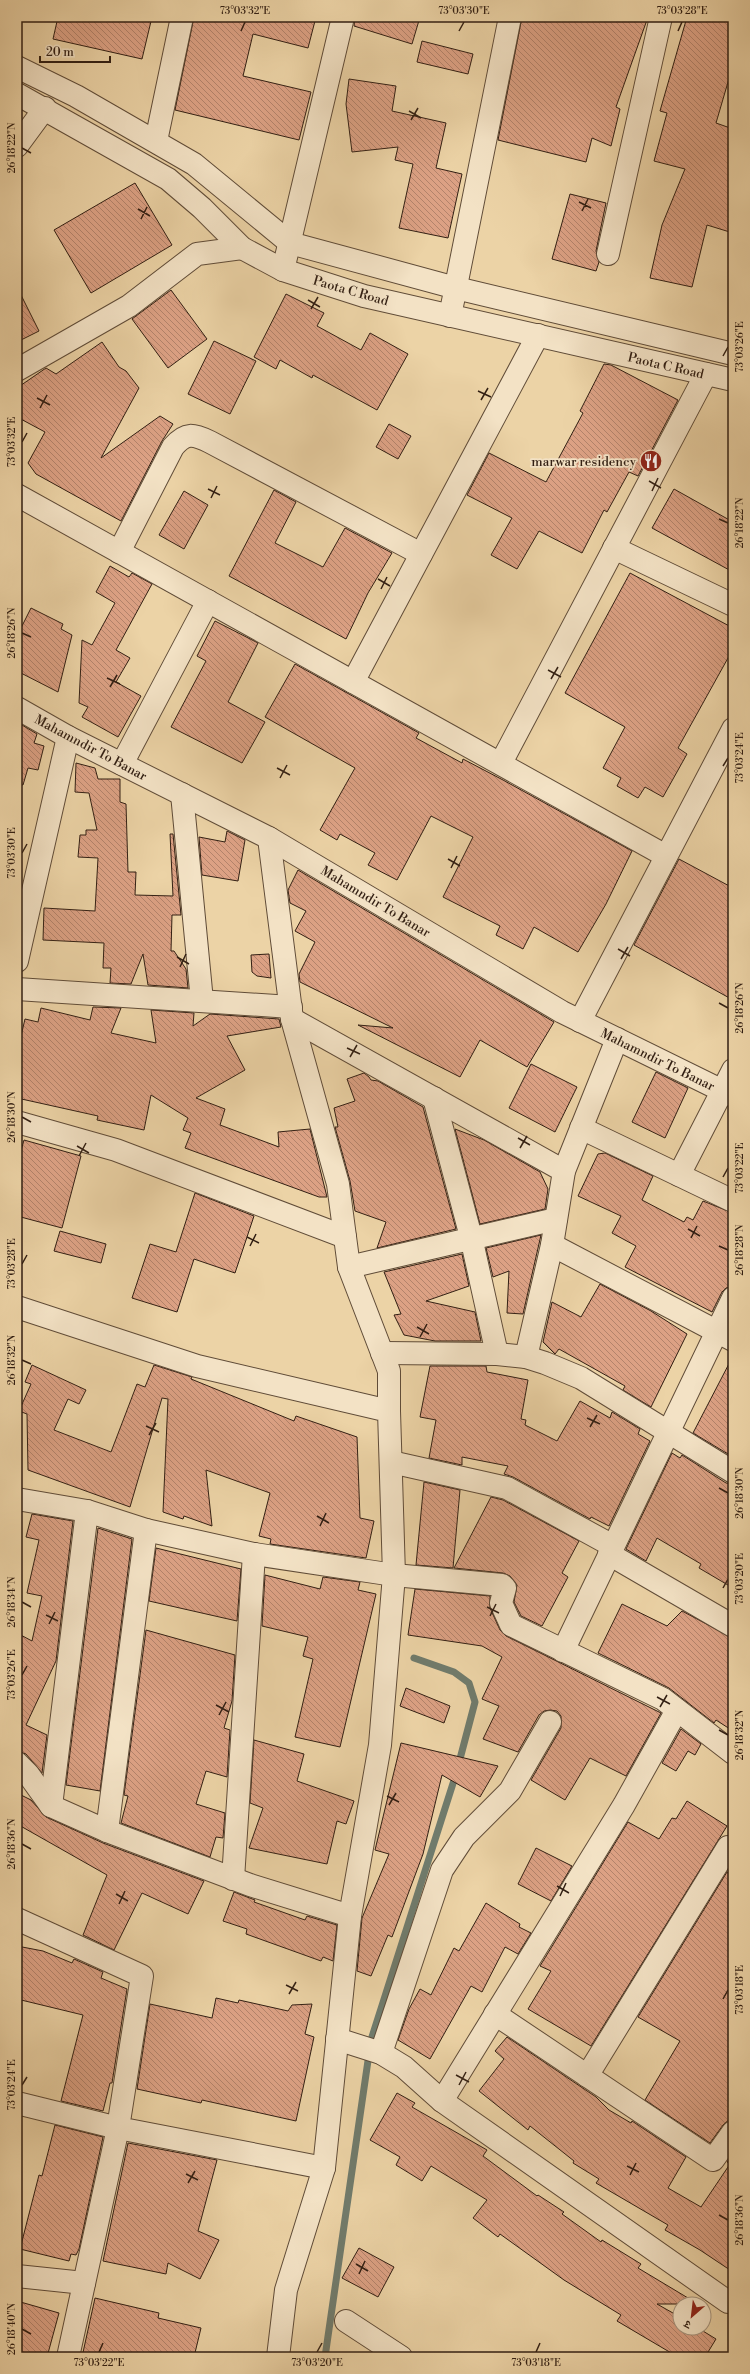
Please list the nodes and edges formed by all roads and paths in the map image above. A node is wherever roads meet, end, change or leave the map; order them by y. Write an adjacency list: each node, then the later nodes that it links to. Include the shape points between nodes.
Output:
1 (182, 17): 8 (street)
2 (343, 17): 10 (street)
3 (510, 17): 14 (street)
4 (661, 17): 12 (street)
5 (17, 67): 8 (street)
6 (17, 94): 7 (street, Paota C Road)
7 (45, 108): 9 (street); 11 (street, Paota C Road, via 168,179)
8 (156, 140): 10 (street, via 217,182)
9 (17, 146)
10 (290, 243): 13 (street); 14 (street)
11 (242, 248): 13 (street, Paota C Road); 18 (street, via 197,254 129,306)
12 (608, 254)
13 (283, 270): 15 (street, Paota C Road, via 364,296)
14 (456, 288): 15 (street); 17 (street)
15 (450, 316): 16 (street, Paota C Road)
16 (538, 336): 19 (street, Paota C Road); 24 (street)
17 (733, 354)
18 (17, 370)
19 (706, 374): 20 (street, Paota C Road); 22 (street)
20 (733, 380)
21 (17, 495): 23 (street)
22 (614, 548): 26 (street); 32 (street)
23 (119, 552): 24 (street, via 173,447 180,438 196,436); 25 (street)
24 (421, 554): 27 (street)
25 (208, 601): 27 (street); 31 (street)
26 (733, 605)
27 (353, 682): 32 (street)
28 (17, 708): 30 (street, Mahamndir To Banar)
29 (733, 729): 35 (street)
30 (68, 737): 31 (street, Mahamndir To Banar); 36 (street)
31 (122, 764): 33 (street, Mahamndir To Banar)
32 (501, 764): 35 (street)
33 (182, 794): 34 (street, Mahamndir To Banar); 38 (street)
34 (269, 838): 39 (street); 40 (street, Mahamndir To Banar)
35 (666, 856): 40 (street)
36 (17, 961)
37 (17, 989): 38 (street)
38 (202, 1001): 39 (street)
39 (292, 1013): 44 (street); 51 (street, via 338,1184)
40 (580, 1021): 41 (street, Mahamndir To Banar)
41 (617, 1039): 43 (street, Mahamndir To Banar); 46 (street)
42 (733, 1070): 43 (street)
43 (727, 1093): 48 (street)
44 (434, 1098): 47 (street); 52 (street)
45 (17, 1122): 51 (street, via 116,1150)
46 (581, 1128): 47 (street); 48 (street)
47 (564, 1171): 50 (street)
48 (679, 1175): 49 (street)
49 (733, 1201)
50 (556, 1219): 52 (street); 53 (street)
51 (345, 1237): 54 (street)
52 (471, 1237): 54 (street); 59 (street)
53 (552, 1246): 57 (street); 60 (street)
54 (349, 1267): 58 (street)
55 (733, 1298): 57 (street)
56 (17, 1307): 61 (street, via 197,1366)
57 (725, 1335): 62 (street)
58 (382, 1353): 59 (street); 61 (street, via 389,1370)
59 (497, 1354): 60 (street)
60 (526, 1357): 62 (street, via 581,1378)
61 (390, 1411): 63 (street)
62 (668, 1431): 64 (street); 68 (street)
63 (391, 1462): 68 (street, via 507,1488); 70 (street)
64 (733, 1472)
65 (17, 1500): 66 (street)
66 (87, 1511): 67 (street); 77 (street)
67 (146, 1530): 69 (street); 78 (street)
68 (611, 1550): 71 (street); 72 (street)
69 (254, 1554): 70 (street); 80 (street)
70 (394, 1575): 72 (street, via 502,1586 505,1588 501,1603 511,1625); 81 (street, via 380,1745)
71 (733, 1626)
72 (563, 1651): 73 (street, via 663,1699)
73 (677, 1710): 75 (street); 83 (street, via 624,1805)
74 (550, 1722): 85 (street, via 510,1791 464,1837 442,1870)
75 (733, 1752)
76 (17, 1763): 77 (street)
77 (51, 1806): 78 (street)
78 (107, 1831): 80 (street)
79 (728, 1847): 86 (street)
80 (233, 1879): 81 (street)
81 (350, 1916): 84 (street)
82 (17, 1919): 89 (street, via 142,1976)
83 (495, 2014): 86 (street); 87 (street)
84 (337, 2039): 85 (street); 91 (street)
85 (381, 2053): 87 (street, via 404,2067)
86 (587, 2076): 90 (street, via 714,2160)
87 (442, 2101): 94 (street, via 728,2302)
88 (17, 2103): 89 (street)
89 (118, 2128): 91 (street); 93 (street)
90 (733, 2132)
91 (324, 2168): 97 (street, via 286,2290)
92 (17, 2276): 93 (street)
93 (84, 2283): 96 (street)
94 (733, 2302)
95 (346, 2321): 98 (street)
96 (68, 2357)
97 (278, 2357)
98 (401, 2357)

